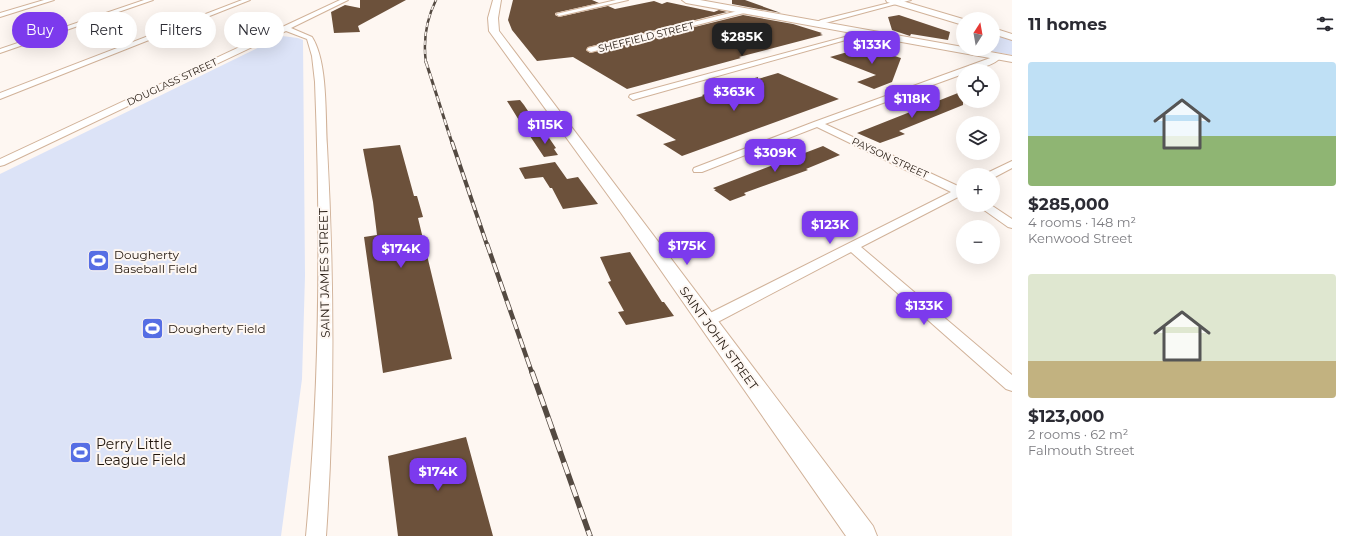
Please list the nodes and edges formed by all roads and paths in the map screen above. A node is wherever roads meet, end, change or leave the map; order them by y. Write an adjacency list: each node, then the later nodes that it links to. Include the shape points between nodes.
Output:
1 (51, 0): 13 (street)
2 (150, 0): 22 (street)
3 (248, 0): 27 (street)
4 (345, 0): 16 (street, DOUGLASS STREET)
5 (497, 0): 39 (main road, SAINT JOHN STREET, via 493,18 494,31)
6 (625, 0): 12 (street)
7 (690, 0): 11 (main road)
8 (890, 0): 10 (main road)
9 (908, 0): 10 (street)
10 (899, 3): 14 (main road); 15 (street)
11 (746, 11): 15 (main road); 21 (street, SHEFFIELD STREET)
12 (558, 14)
13 (0, 15)
14 (956, 20)
15 (818, 24): 17 (main road)
16 (286, 28): 30 (street, DOUGLASS STREET); 41 (street, SAINT JAMES STREET, via 312,41 316,51 319,93 326,369)
17 (861, 31): 20 (main road); 28 (street, via 858,35)
18 (1000, 33): 19 (main road)
19 (1011, 36)
20 (956, 48)
21 (591, 50)
22 (0, 51)
23 (998, 56): 24 (main road); 25 (street)
24 (1012, 59)
25 (982, 64)
26 (956, 74): 29 (street)
27 (0, 96)
28 (633, 97)
29 (817, 124): 32 (street); 34 (street, PAYSON STREET)
30 (0, 163)
31 (1012, 164): 33 (street)
32 (698, 170)
33 (1000, 170)
34 (956, 189)
35 (956, 195): 38 (street, via 872,235)
36 (994, 212): 37 (street)
37 (1012, 224)
38 (853, 247): 39 (street); 40 (street)
39 (707, 321): 42 (main road, SAINT JOHN STREET)
40 (1012, 384)
41 (316, 536)
42 (863, 536)

